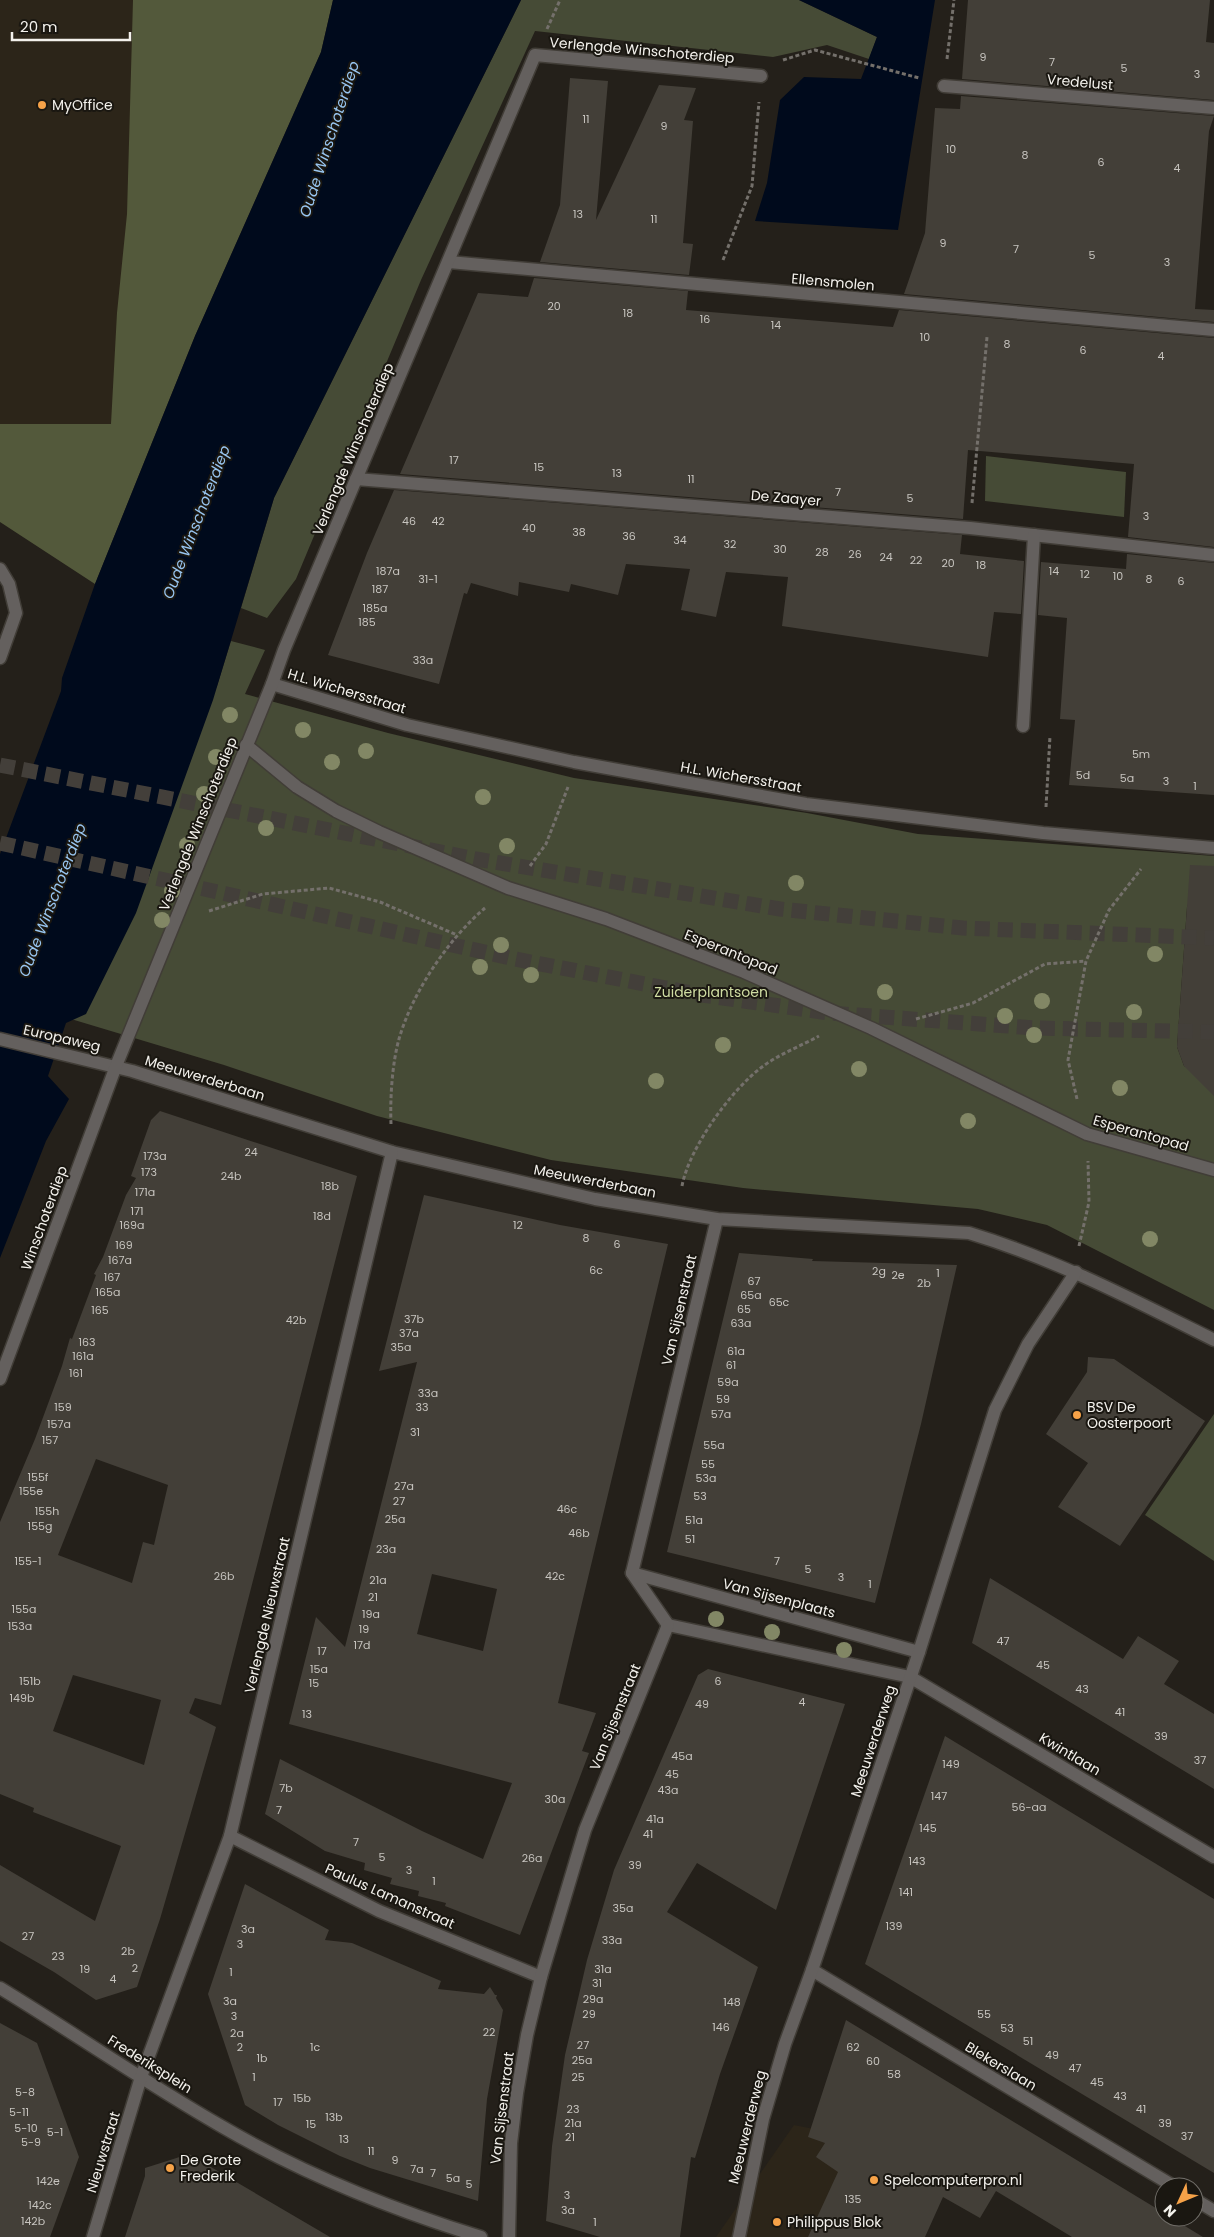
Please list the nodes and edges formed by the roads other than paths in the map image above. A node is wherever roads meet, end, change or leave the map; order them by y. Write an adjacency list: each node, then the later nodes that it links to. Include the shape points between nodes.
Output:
1 (761, 76): 4 (street, Verlengde Winschoterdiep, via 536,55)
2 (944, 86): 3 (street, Vredelust)
3 (1214, 108)
4 (449, 262): 5 (street, Ellensmolen); 6 (street, Verlengde Winschoterdiep)
5 (1214, 330)
6 (356, 479): 7 (street, De Zaayer); 11 (street, Verlengde Winschoterdiep)
7 (1034, 535): 8 (street, De Zaayer); 12 (street)
8 (1214, 555)
9 (0, 569): 10 (street, via 9,584 16,613)
10 (0, 658)
11 (272, 684): 13 (street, Verlengde Winschoterdiep); 14 (street, H.L. Wichersstraat, via 407,725 574,762 806,804 1044,833)
12 (1023, 726)
13 (246, 745): 16 (street, Verlengde Winschoterdiep); 18 (street, Esperantopad, via 297,787 336,811 508,888 615,922 744,972 872,1028 1088,1134)
14 (1214, 848)
15 (0, 1039): 16 (street, Europaweg)
16 (116, 1066): 17 (street, Meeuwerderbaan); 22 (street, Winschoterdiep)
17 (392, 1152): 19 (street, Meeuwerderbaan, via 595,1199); 27 (street, Verlengde Nieuwstraat)
18 (1214, 1170)
19 (717, 1219): 20 (street, Meeuwerderbaan, via 969,1232); 23 (street, Van Sijsenstraat)
20 (1076, 1272): 21 (street, Meeuwerderbaan); 25 (street, Meeuwerderweg, via 1028,1344 994,1410)
21 (1214, 1340)
22 (0, 1379)
23 (632, 1573): 24 (street); 25 (street, Van Sijsenplaats)
24 (668, 1625): 26 (street); 30 (street, Van Sijsenstraat, via 585,1830)
25 (919, 1652): 26 (street, Meeuwerderweg)
26 (910, 1676): 28 (street, Kwintlaan); 29 (street, Meeuwerderweg)
27 (230, 1836): 30 (street, Paulus Lamanstraat, via 379,1911); 32 (street, Verlengde Nieuwstraat)
28 (1214, 1857)
29 (812, 1970): 33 (street, Blekerslaan); 37 (street, Meeuwerderweg, via 785,2044 763,2119)
30 (541, 1977): 36 (street, Van Sijsenstraat, via 517,2093 511,2152)
31 (0, 1988): 32 (street, Frederiksplein)
32 (141, 2076): 34 (street, Nieuwstraat); 35 (street, Frederiksplein, via 222,2127 289,2162 359,2194)
33 (1158, 2177)
34 (93, 2237)
35 (481, 2237)
36 (509, 2237)
37 (739, 2237)

